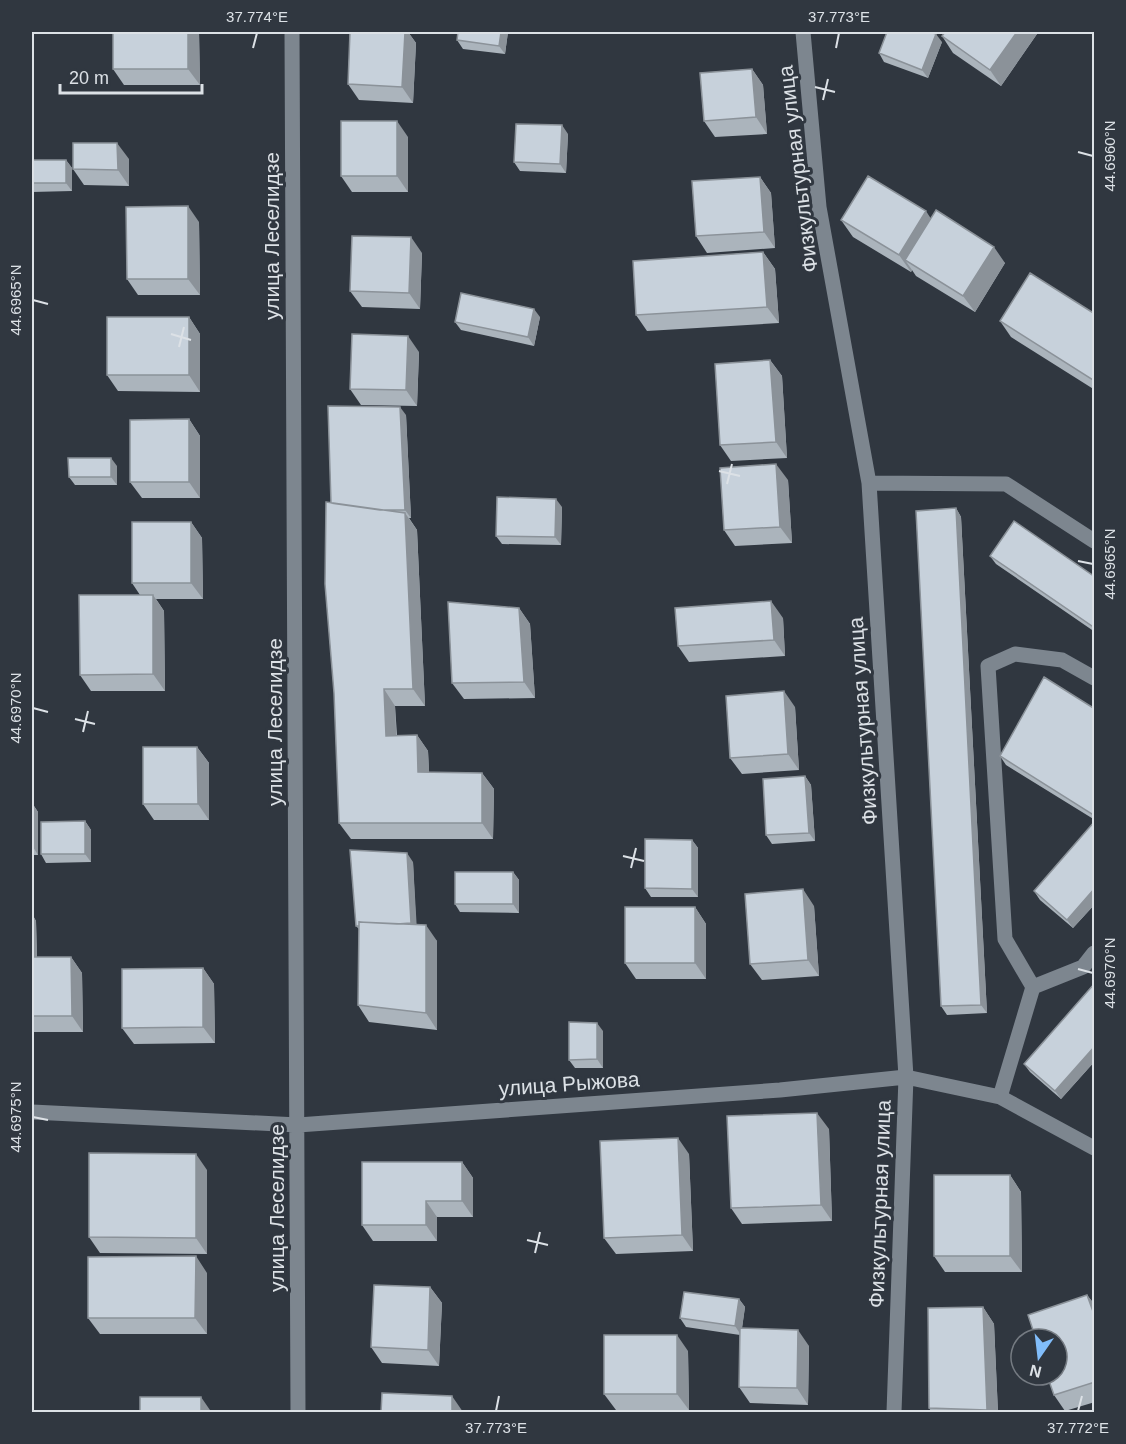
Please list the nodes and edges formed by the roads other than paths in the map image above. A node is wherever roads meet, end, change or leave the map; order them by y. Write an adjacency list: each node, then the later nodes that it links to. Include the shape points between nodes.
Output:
1 (292, 32): 11 (street, улица Леселидзе)
2 (803, 32): 3 (street, Физкультурная улица, via 819,207)
3 (868, 483): 4 (street, via 1006,484); 8 (street, Физкультурная улица)
4 (1095, 541)
5 (1095, 678): 7 (street, via 1062,660 1015,654 988,666 1005,939)
6 (1095, 953): 7 (street, via 1083,967)
7 (1034, 987): 9 (street)
8 (906, 1077): 9 (street, улица Рыжова); 11 (street, улица Рыжова, via 780,1090); 14 (street, Физкультурная улица)
9 (1000, 1097): 12 (street, улица Рыжова)
10 (32, 1112): 11 (street, улица Рыжова)
11 (298, 1125): 13 (street, улица Леселидзе)
12 (1095, 1148)
13 (298, 1413)
14 (894, 1413)

